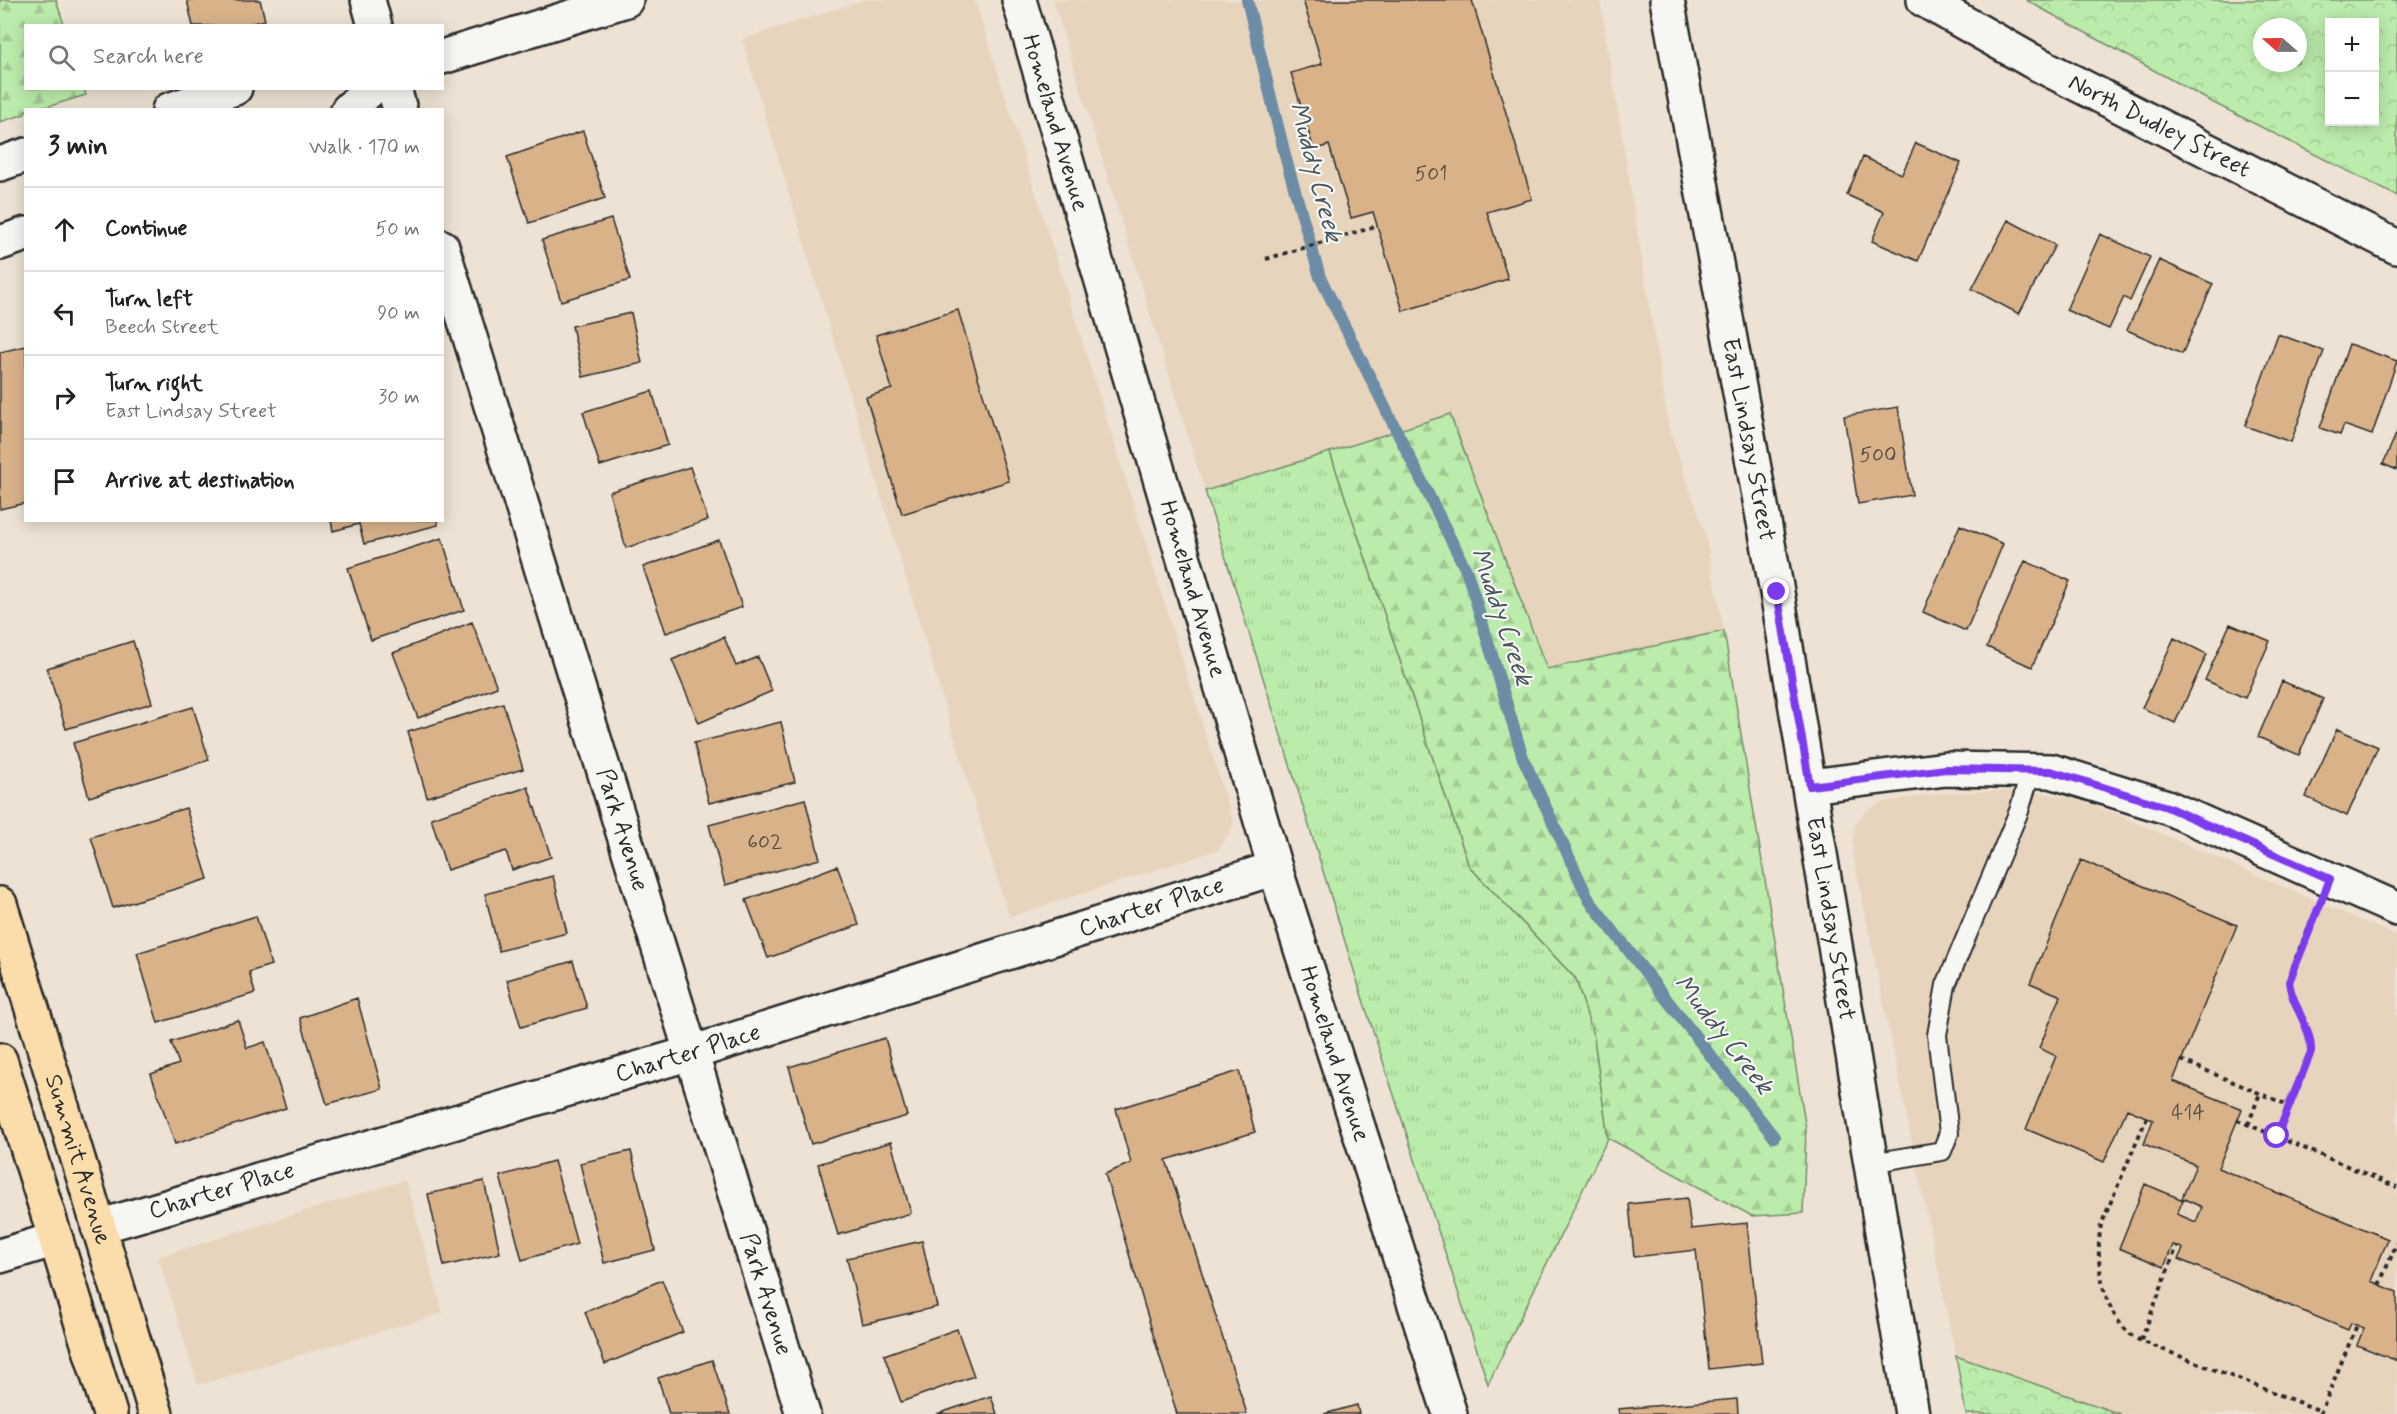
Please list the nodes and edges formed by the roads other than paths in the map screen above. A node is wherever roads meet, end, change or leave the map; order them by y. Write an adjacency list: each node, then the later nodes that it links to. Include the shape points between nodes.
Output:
1 (368, 0): 6 (street)
2 (626, 0): 7 (street)
3 (1019, 0): 22 (street, Homeland Avenue)
4 (1667, 0): 21 (street, East Lindsay Street)
5 (1924, 0): 18 (street, North Dudley Street, via 2030,60)
6 (374, 24)
7 (444, 56)
8 (229, 90): 11 (street)
9 (370, 90): 12 (street)
10 (395, 90): 13 (street)
11 (175, 108)
12 (350, 108)
13 (399, 108)
14 (24, 156): 15 (street)
15 (0, 164)
16 (24, 235): 17 (street)
17 (0, 243)
18 (2397, 247)
19 (444, 253): 25 (street, Park Avenue)
20 (2031, 771): 21 (street, via 1946,769); 24 (street, via 2051,771 2167,807); 27 (lane, via 2019,811 1946,985 1936,1035 1949,1133 1942,1151)
21 (1810, 786): 27 (street, East Lindsay Street)
22 (1275, 868): 25 (street, Charter Place); 34 (street, Homeland Avenue)
23 (0, 904): 28 (main road, Summit Avenue)
24 (2397, 909)
25 (691, 1053): 28 (street, Charter Place); 33 (street, Park Avenue)
26 (0, 1060): 29 (main road, Summit Avenue)
27 (1871, 1163): 35 (street, East Lindsay Street)
28 (98, 1227): 32 (main road, Summit Avenue)
29 (56, 1239): 30 (street); 31 (main road, Summit Avenue)
30 (0, 1256)
31 (110, 1414)
32 (156, 1414)
33 (803, 1414)
34 (1450, 1414)
35 (1912, 1414)

